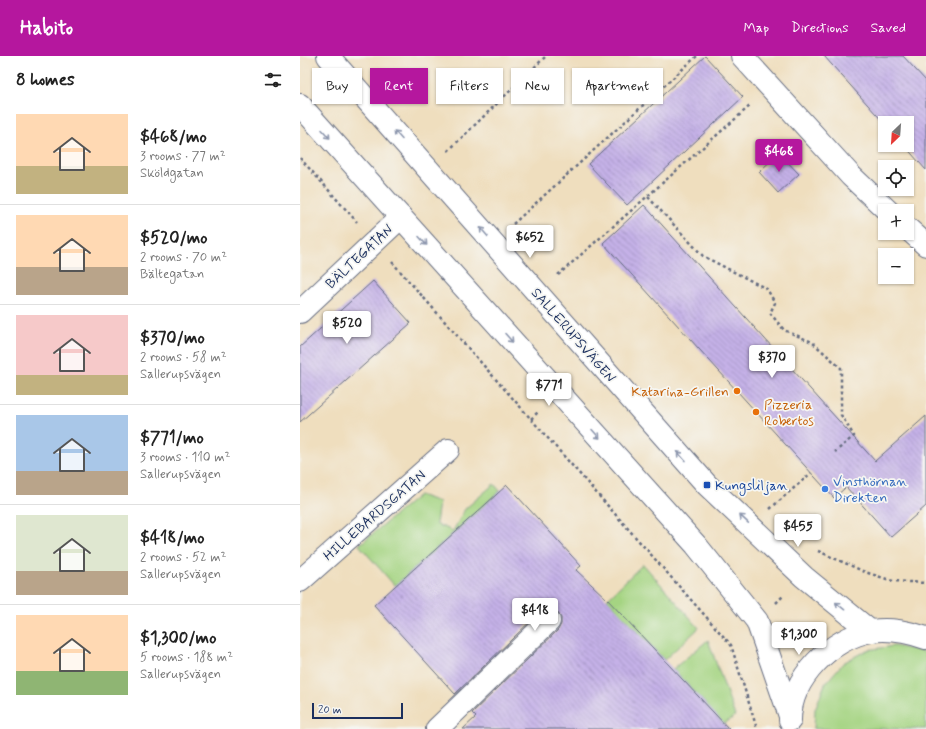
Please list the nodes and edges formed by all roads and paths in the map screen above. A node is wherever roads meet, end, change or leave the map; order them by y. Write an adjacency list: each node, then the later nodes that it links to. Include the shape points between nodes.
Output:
1 (328, 56): 30 (main road, SALLERUPSVÄGEN, one-way to 1, via 707,485)
2 (546, 56): 8 (path)
3 (697, 56): 15 (path)
4 (742, 56): 5 (main road)
5 (771, 87): 11 (path); 12 (main road, via 850,176)
6 (300, 105): 13 (main road, one-way to 13)
7 (442, 145): 8 (path)
8 (448, 151): 9 (path)
9 (453, 157)
10 (300, 158): 18 (path)
11 (648, 197): 20 (path, via 558,276); 25 (path, via 703,256 767,289 775,303 770,313 784,330 812,342 841,368 842,415 854,436)
12 (880, 204)
13 (402, 217): 18 (main road, BÄLTEGATAN); 34 (main road, one-way to 34, via 696,545)
14 (508, 219): 15 (path)
15 (513, 224): 16 (path)
16 (518, 230)
17 (914, 234): 19 (main road)
18 (374, 242): 21 (main road, BÄLTEGATAN); 23 (path)
19 (926, 245)
20 (553, 270)
21 (300, 312)
22 (541, 410): 23 (path)
23 (531, 419): 37 (path)
24 (448, 450): 31 (main road, HILLEBARDSGATAN)
25 (835, 452)
26 (811, 473): 27 (path)
27 (767, 512)
28 (812, 549): 29 (path)
29 (827, 555): 30 (path); 32 (path, via 893,581)
30 (804, 577): 34 (path); 35 (main road, SALLERUPSVÄGEN, one-way to 30)
31 (300, 580)
32 (926, 583)
33 (549, 621): 39 (main road)
34 (757, 621): 37 (path); 38 (main road)
35 (870, 631): 36 (main road, via 890,630); 38 (main road, via 841,642 816,660 798,686)
36 (921, 635)
37 (731, 645): 40 (path)
38 (790, 722)
39 (437, 729)
40 (757, 729)

